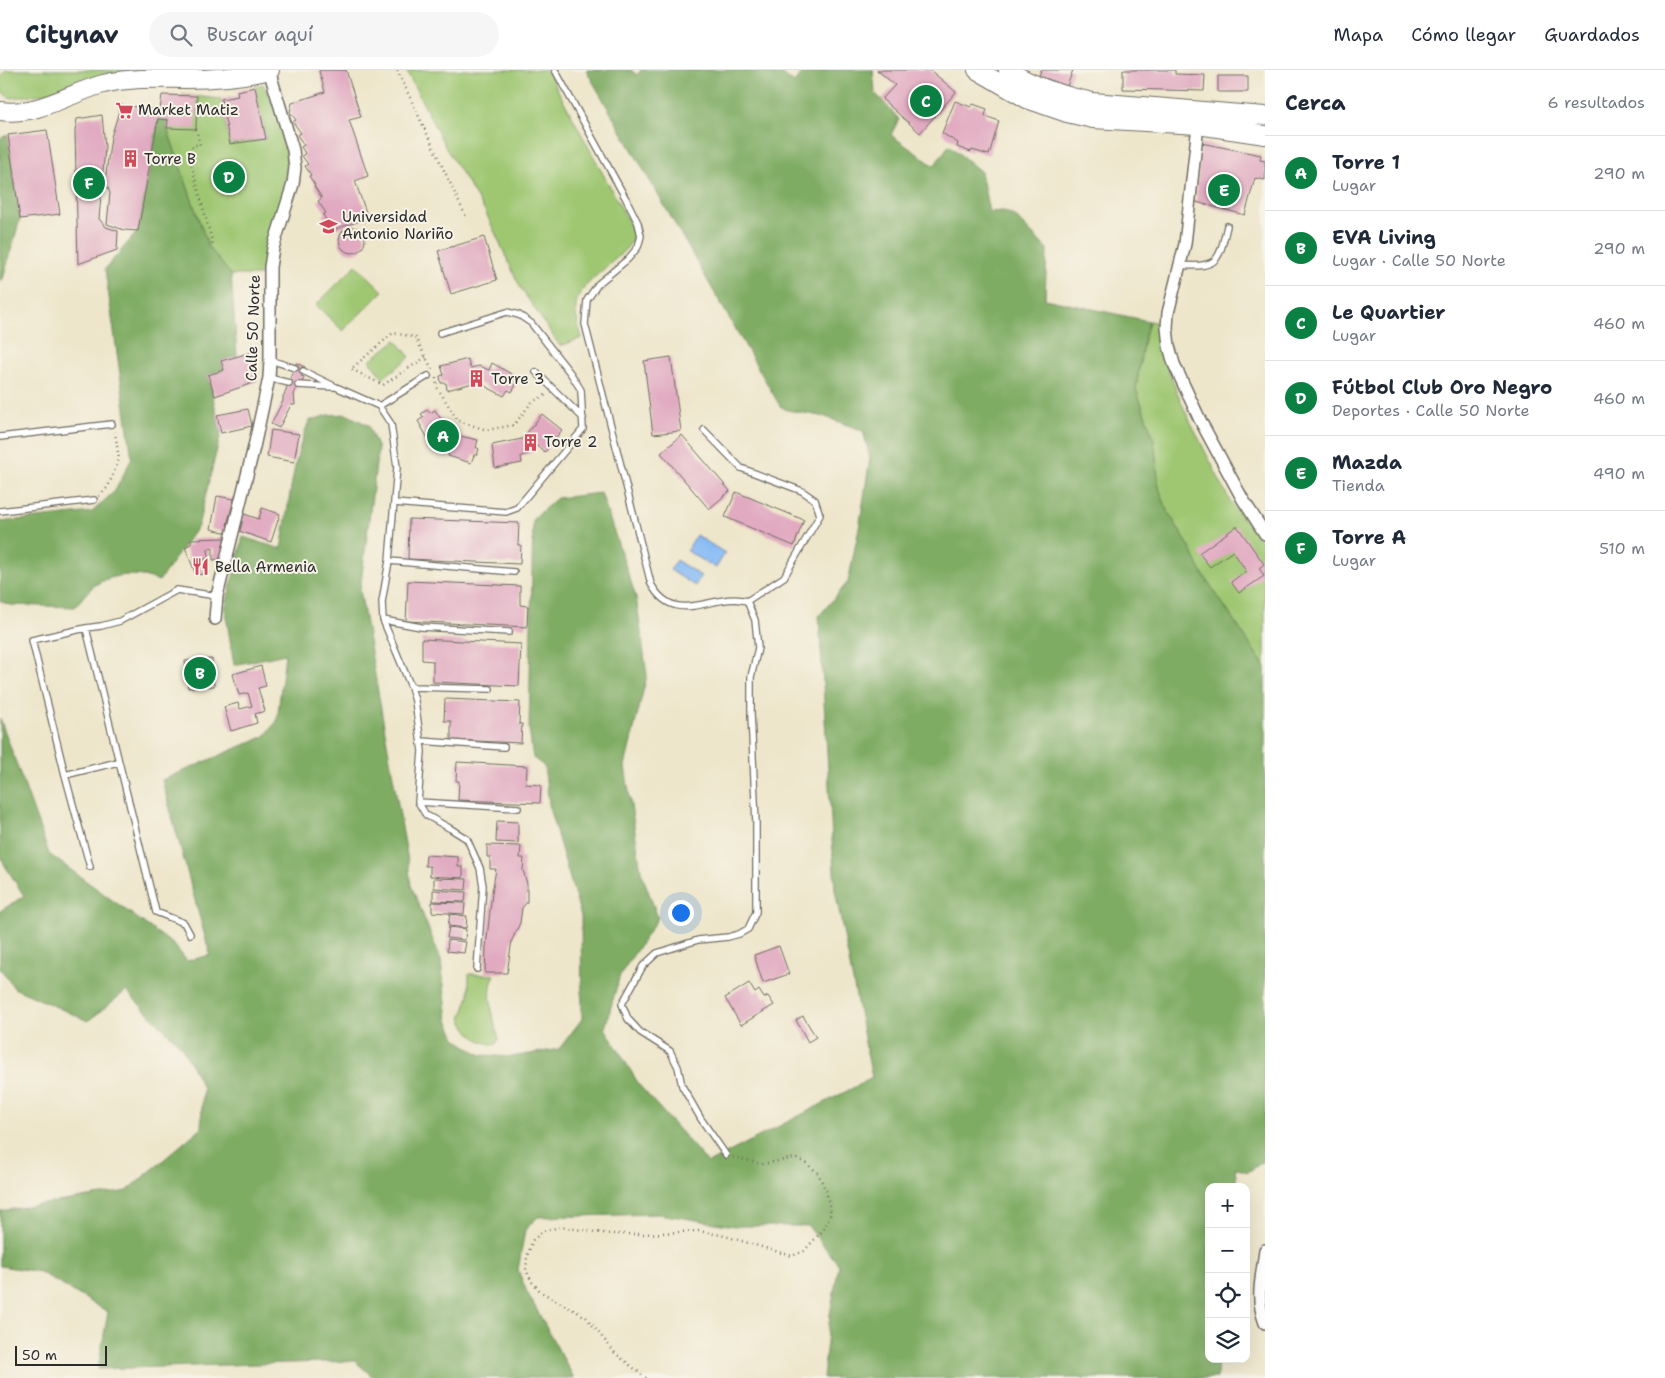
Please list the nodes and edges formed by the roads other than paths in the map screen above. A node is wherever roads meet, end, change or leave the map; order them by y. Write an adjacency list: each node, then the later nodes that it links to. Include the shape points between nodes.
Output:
1 (269, 70): 5 (main road, via 230,77 138,79); 15 (street, Calle 50 Norte, via 293,150 295,168 272,248)
2 (555, 70): 36 (lane, via 626,199 641,236 638,247 628,259 598,284 586,300 585,324 651,584 657,594 675,605 690,607 738,598)
3 (977, 70): 8 (main road, via 1027,99 1067,113 1093,119)
4 (1008, 70): 8 (main road, via 1072,98)
5 (81, 92): 6 (main road, via 61,93 20,105); 7 (main road, via 36,109)
6 (0, 102)
7 (0, 111)
8 (1133, 114): 9 (main road); 10 (main road)
9 (1265, 116)
10 (1198, 125): 11 (main road); 13 (street)
11 (1265, 135)
12 (1227, 226): 13 (lane, via 1220,254 1215,259 1206,266)
13 (1180, 265): 32 (street, via 1167,328 1174,364 1216,450)
14 (440, 333): 25 (lane, via 507,312 519,315 531,323 571,374 580,390)
15 (270, 360): 16 (lane); 20 (street, Calle 50 Norte)
16 (294, 368)
17 (303, 371): 23 (lane)
18 (536, 372): 25 (lane)
19 (428, 376): 24 (lane)
20 (269, 378): 21 (lane); 35 (street, Calle 50 Norte)
21 (289, 383)
22 (298, 385): 23 (lane)
23 (336, 387): 24 (lane)
24 (380, 406): 30 (lane, via 391,424 394,438 397,467)
25 (583, 418): 30 (lane, via 583,429 517,508 506,512)
26 (112, 424): 28 (lane)
27 (704, 430): 36 (lane, via 742,468 802,491 815,500 820,515 784,577)
28 (0, 438)
29 (94, 500): 31 (lane)
30 (394, 503): 33 (lane)
31 (0, 511)
32 (1265, 534)
33 (389, 561): 34 (lane); 38 (lane, via 382,602)
34 (514, 572)
35 (217, 596): 37 (street, Calle 50 Norte); 39 (lane, via 177,590 120,621)
36 (747, 601): 52 (lane, via 755,620 758,648 751,677 756,912 748,929 739,934 698,940 657,953 643,966 622,1004 628,1019 640,1032 670,1051 682,1086 700,1119)
37 (215, 619)
38 (383, 620): 40 (lane, via 421,627); 41 (lane)
39 (86, 628): 45 (lane); 46 (lane, via 32,640)
40 (509, 632)
41 (411, 686): 42 (lane); 43 (lane)
42 (490, 689)
43 (421, 741): 44 (lane); 47 (lane)
44 (504, 747)
45 (118, 762): 46 (lane); 50 (lane, via 156,912 184,923)
46 (65, 775): 49 (lane)
47 (418, 802): 48 (lane); 51 (lane, via 426,815 466,839 480,868 483,886)
48 (518, 808)
49 (90, 867)
50 (190, 934)
51 (477, 969)
52 (726, 1155)
53 (1265, 1250): 54 (street, via 1259,1305)
54 (1265, 1323)

